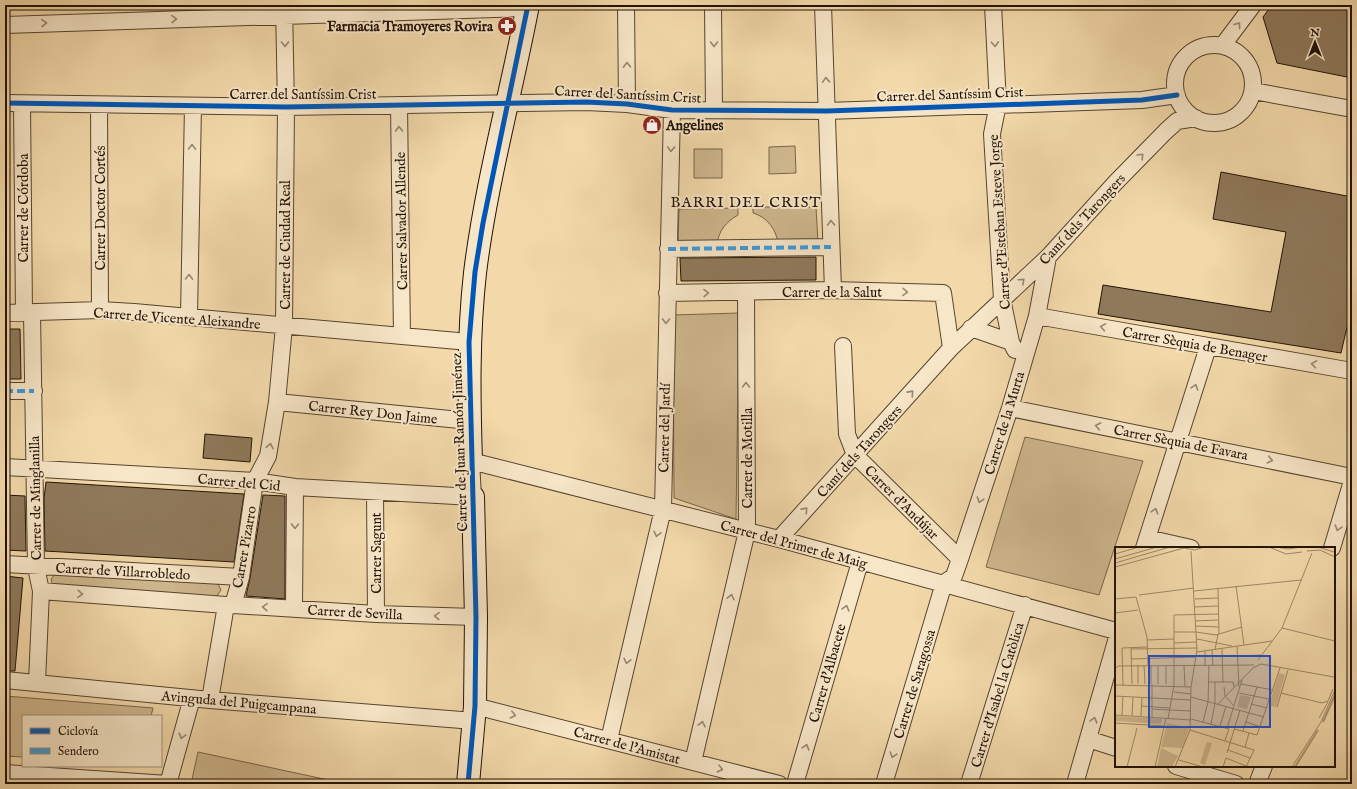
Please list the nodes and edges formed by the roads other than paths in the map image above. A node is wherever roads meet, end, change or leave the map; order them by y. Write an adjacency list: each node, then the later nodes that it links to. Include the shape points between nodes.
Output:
1 (626, 5): 15 (street, one-way to 1)
2 (713, 5): 21 (street, one-way to 21)
3 (823, 5): 24 (street, one-way to 3)
4 (993, 5): 16 (street, Carrer d'Esteban Esteve Jorge, one-way to 16)
5 (1253, 5): 9 (street, one-way to 5)
6 (528, 6): 7 (street); 11 (street, Carrer de Juan Ramón Jiménez)
7 (284, 10): 8 (street, one-way to 7); 20 (street, Carrer de Ciudad Real, one-way to 20)
8 (5, 25)
9 (1223, 46): 10 (street, via 1240,54 1247,62 1251,71); 12 (street, via 1202,46 1185,57 1176,75)
10 (1253, 91): 22 (street); 25 (street, via 1245,107 1231,119 1214,123)
11 (507, 102): 15 (street, Carrer del Santíssim Crist); 18 (street, Carrer del Santíssim Crist); 41 (street, Carrer de Juan Ramón Jiménez, via 477,258)
12 (1180, 102): 16 (street, Carrer del Santíssim Crist, via 1142,100); 25 (street)
13 (5, 103): 14 (street, Carrer del Santíssim Crist)
14 (22, 104): 17 (street, Carrer del Santíssim Crist); 35 (street, Carrer de Córdoba)
15 (627, 104): 23 (street, Carrer del Santíssim Crist)
16 (998, 104): 24 (street, Carrer del Santíssim Crist); 32 (street, Carrer d'Esteban Esteve Jorge, via 992,134)
17 (99, 105): 19 (street, Carrer del Santíssim Crist); 33 (street, Carrer Doctor Cortés)
18 (399, 105): 20 (street, Carrer del Santíssim Crist); 40 (street, Carrer Salvador Allende, one-way to 18)
19 (193, 106): 20 (street, Carrer del Santíssim Crist); 36 (street, one-way to 19)
20 (286, 107): 38 (street, Carrer de Ciudad Real)
21 (714, 109): 23 (street, Carrer del Santíssim Crist); 24 (street, Carrer del Santíssim Crist)
22 (1352, 109)
23 (672, 110): 27 (street, Carrer del Jardí, one-way to 27)
24 (827, 111): 26 (street, one-way to 24)
25 (1196, 118): 28 (street, Camí dels Tarongers, one-way to 25, via 1166,131 1177,121)
26 (832, 247): 27 (street); 29 (street)
27 (668, 249): 30 (street, Carrer del Jardí)
28 (1048, 257): 32 (street, Camí dels Tarongers, one-way to 28); 37 (street, Carrer de la Murta)
29 (833, 290): 31 (street, Carrer de la Salut); 45 (street, Carrer de la Salut, one-way to 45, via 942,293)
30 (666, 293): 31 (street, Carrer de la Salut, one-way to 31); 64 (street, Carrer del Jardí, one-way to 64)
31 (746, 293): 65 (street, Carrer de Motilla, one-way to 31)
32 (1002, 299): 39 (street, Camí dels Tarongers); 42 (street, Carrer d'Esteban Esteve Jorge)
33 (100, 310): 35 (street, Carrer de Vicente Aleixandre); 36 (street, Carrer de Vicente Aleixandre)
34 (5, 313): 35 (street, Carrer de Vicente Aleixandre)
35 (28, 313): 49 (street, Carrer de Minglanilla)
36 (189, 316): 38 (street, Carrer de Vicente Aleixandre)
37 (1037, 316): 44 (street, Carrer Sèquia de Benager, one-way to 37); 46 (street, Carrer de la Murta)
38 (284, 326): 40 (street, Carrer de Vicente Aleixandre); 50 (street, Carrer de Ciudad Real)
39 (971, 328): 42 (street); 45 (street, Camí dels Tarongers)
40 (402, 336): 41 (street, Carrer de Vicente Aleixandre)
41 (469, 342): 52 (street, Carrer de Juan Ramón Jiménez)
42 (1011, 342): 46 (street)
43 (842, 346): 54 (street, Carrer d'Andújar, via 847,434)
44 (1208, 347): 47 (street, Carrer Sèquia de Benager, one-way to 44); 53 (street, one-way to 44)
45 (952, 348): 54 (street, Camí dels Tarongers, one-way to 45)
46 (1022, 364): 51 (street, Carrer de la Murta)
47 (1352, 371)
48 (5, 391): 49 (street)
49 (34, 391): 57 (street, Carrer de Minglanilla)
50 (277, 402): 52 (street, Carrer Rey Don Jaime); 59 (street, Carrer de Ciudad Real, one-way to 50, via 268,456)
51 (1010, 408): 53 (street, Carrer Sèquia de Favara, one-way to 51); 70 (street, Carrer de la Murta, one-way to 70)
52 (470, 421): 55 (street, Carrer de Juan Ramón Jiménez)
53 (1177, 441): 58 (street, Carrer Sèquia de Favara, one-way to 58); 67 (street, one-way to 53)
54 (855, 454): 66 (street, Camí dels Tarongers, one-way to 54); 70 (street, Carrer d'Andújar)
55 (471, 461): 63 (street, Carrer de Juan Ramón Jiménez); 64 (street, Carrer del Primer de Maig)
56 (5, 467): 57 (street, Carrer del Cid)
57 (36, 468): 59 (street, Carrer del Cid); 73 (street, Carrer de Minglanilla)
58 (1352, 477)
59 (255, 481): 61 (street, Carrer del Cid); 74 (street, Carrer Pizarro)
60 (1352, 481): 69 (street, one-way to 69)
61 (295, 487): 62 (street, Carrer del Cid); 79 (street, one-way to 79)
62 (375, 492): 63 (street, Carrer del Cid); 80 (street, Carrer Sagunt)
63 (473, 497): 81 (street, Carrer de Juan Ramón Jiménez)
64 (663, 509): 65 (street, Carrer del Primer de Maig); 90 (street, Carrer del Jardí, one-way to 90)
65 (747, 531): 66 (street, Carrer del Primer de Maig); 92 (street, Carrer de Motilla, one-way to 65)
66 (779, 539): 71 (street, Carrer del Primer de Maig)
67 (1145, 543): 68 (street)
68 (1182, 547)
69 (1332, 547)
70 (960, 559): 75 (street, Carrer de la Murta, via 954,576)
71 (860, 562): 75 (street, Carrer del Primer de Maig); 100 (street, Carrer d'Albacete, one-way to 71)
72 (5, 564): 73 (street, Carrer de Villarrobledo)
73 (36, 567): 74 (street, Carrer de Villarrobledo); 76 (street, Carrer de Minglanilla)
74 (241, 577): 77 (street, Carrer Pizarro)
75 (944, 583): 78 (street, Carrer del Primer de Maig); 101 (street, Carrer de Saragossa, one-way to 101)
76 (41, 591): 77 (street, Carrer de Villarrobledo, one-way to 77); 85 (street, Carrer de Minglanilla)
77 (229, 605): 79 (street, Carrer de Sevilla, one-way to 77); 87 (street, Carrer Pizarro)
78 (1025, 605): 82 (street, Carrer del Primer de Maig); 102 (street, Carrer d'Isabel la Catòlica)
79 (294, 609): 80 (street, Carrer de Sevilla)
80 (376, 614): 81 (street, Carrer de Sevilla, one-way to 80)
81 (476, 617): 88 (street, Carrer de Juan Ramón Jiménez)
82 (1115, 631)
83 (1115, 644): 89 (street, one-way to 83)
84 (5, 680): 85 (street, Avinguda del Puigcampana)
85 (37, 682): 86 (street, Avinguda del Puigcampana)
86 (192, 698): 87 (street, Avinguda del Puigcampana); 97 (street, one-way to 97)
87 (210, 700): 88 (street, Avinguda del Puigcampana)
88 (474, 714): 90 (street, Carrer de l'Amistat, one-way to 90); 98 (street, Carrer de Juan Ramón Jiménez)
89 (1088, 739): 91 (street); 103 (street)
90 (609, 740): 92 (street, Carrer de l'Amistat)
91 (1115, 748)
92 (693, 762): 99 (street, Carrer de l'Amistat, one-way to 99)
93 (1179, 767): 104 (street)
94 (1264, 767): 105 (street)
95 (5, 773): 96 (street)
96 (126, 782): 97 (street)
97 (168, 784)
98 (468, 784)
99 (779, 784)
100 (795, 784)
101 (884, 784)
102 (969, 784)
103 (1075, 784)
104 (1236, 784)
105 (1257, 784)

